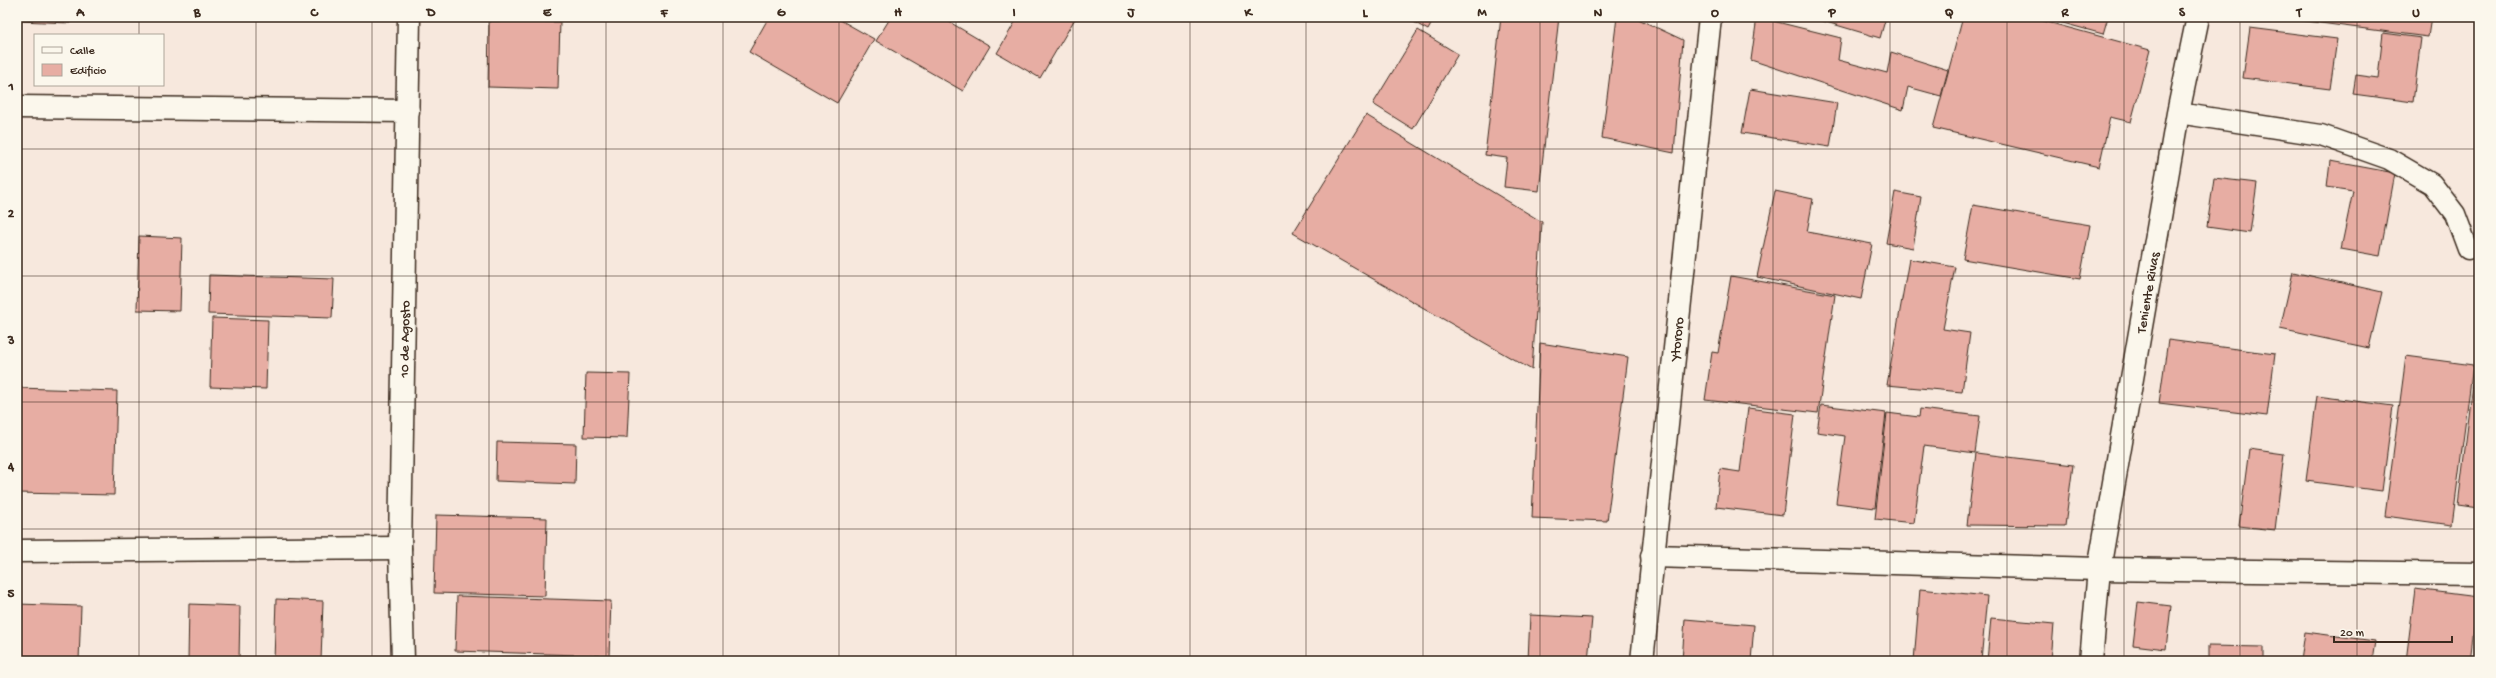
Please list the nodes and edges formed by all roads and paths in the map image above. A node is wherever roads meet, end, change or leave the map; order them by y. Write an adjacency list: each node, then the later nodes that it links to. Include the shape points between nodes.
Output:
1 (409, 17): 5 (street, 10 de Agosto)
2 (1710, 17): 10 (street, Ytororo)
3 (2198, 17): 6 (street, Teniente Rivas)
4 (17, 107): 5 (street)
5 (408, 111): 8 (street, 10 de Agosto)
6 (2178, 113): 7 (lane, via 2321,135 2388,159 2432,184 2455,214); 11 (street, Teniente Rivas)
7 (2468, 250)
8 (400, 548): 9 (street); 13 (street, 10 de Agosto)
9 (17, 551)
10 (1652, 556): 11 (street); 14 (street, Ytororo)
11 (2099, 569): 12 (street); 15 (street, Teniente Rivas)
12 (2479, 574)
13 (403, 661)
14 (1642, 661)
15 (2091, 661)

